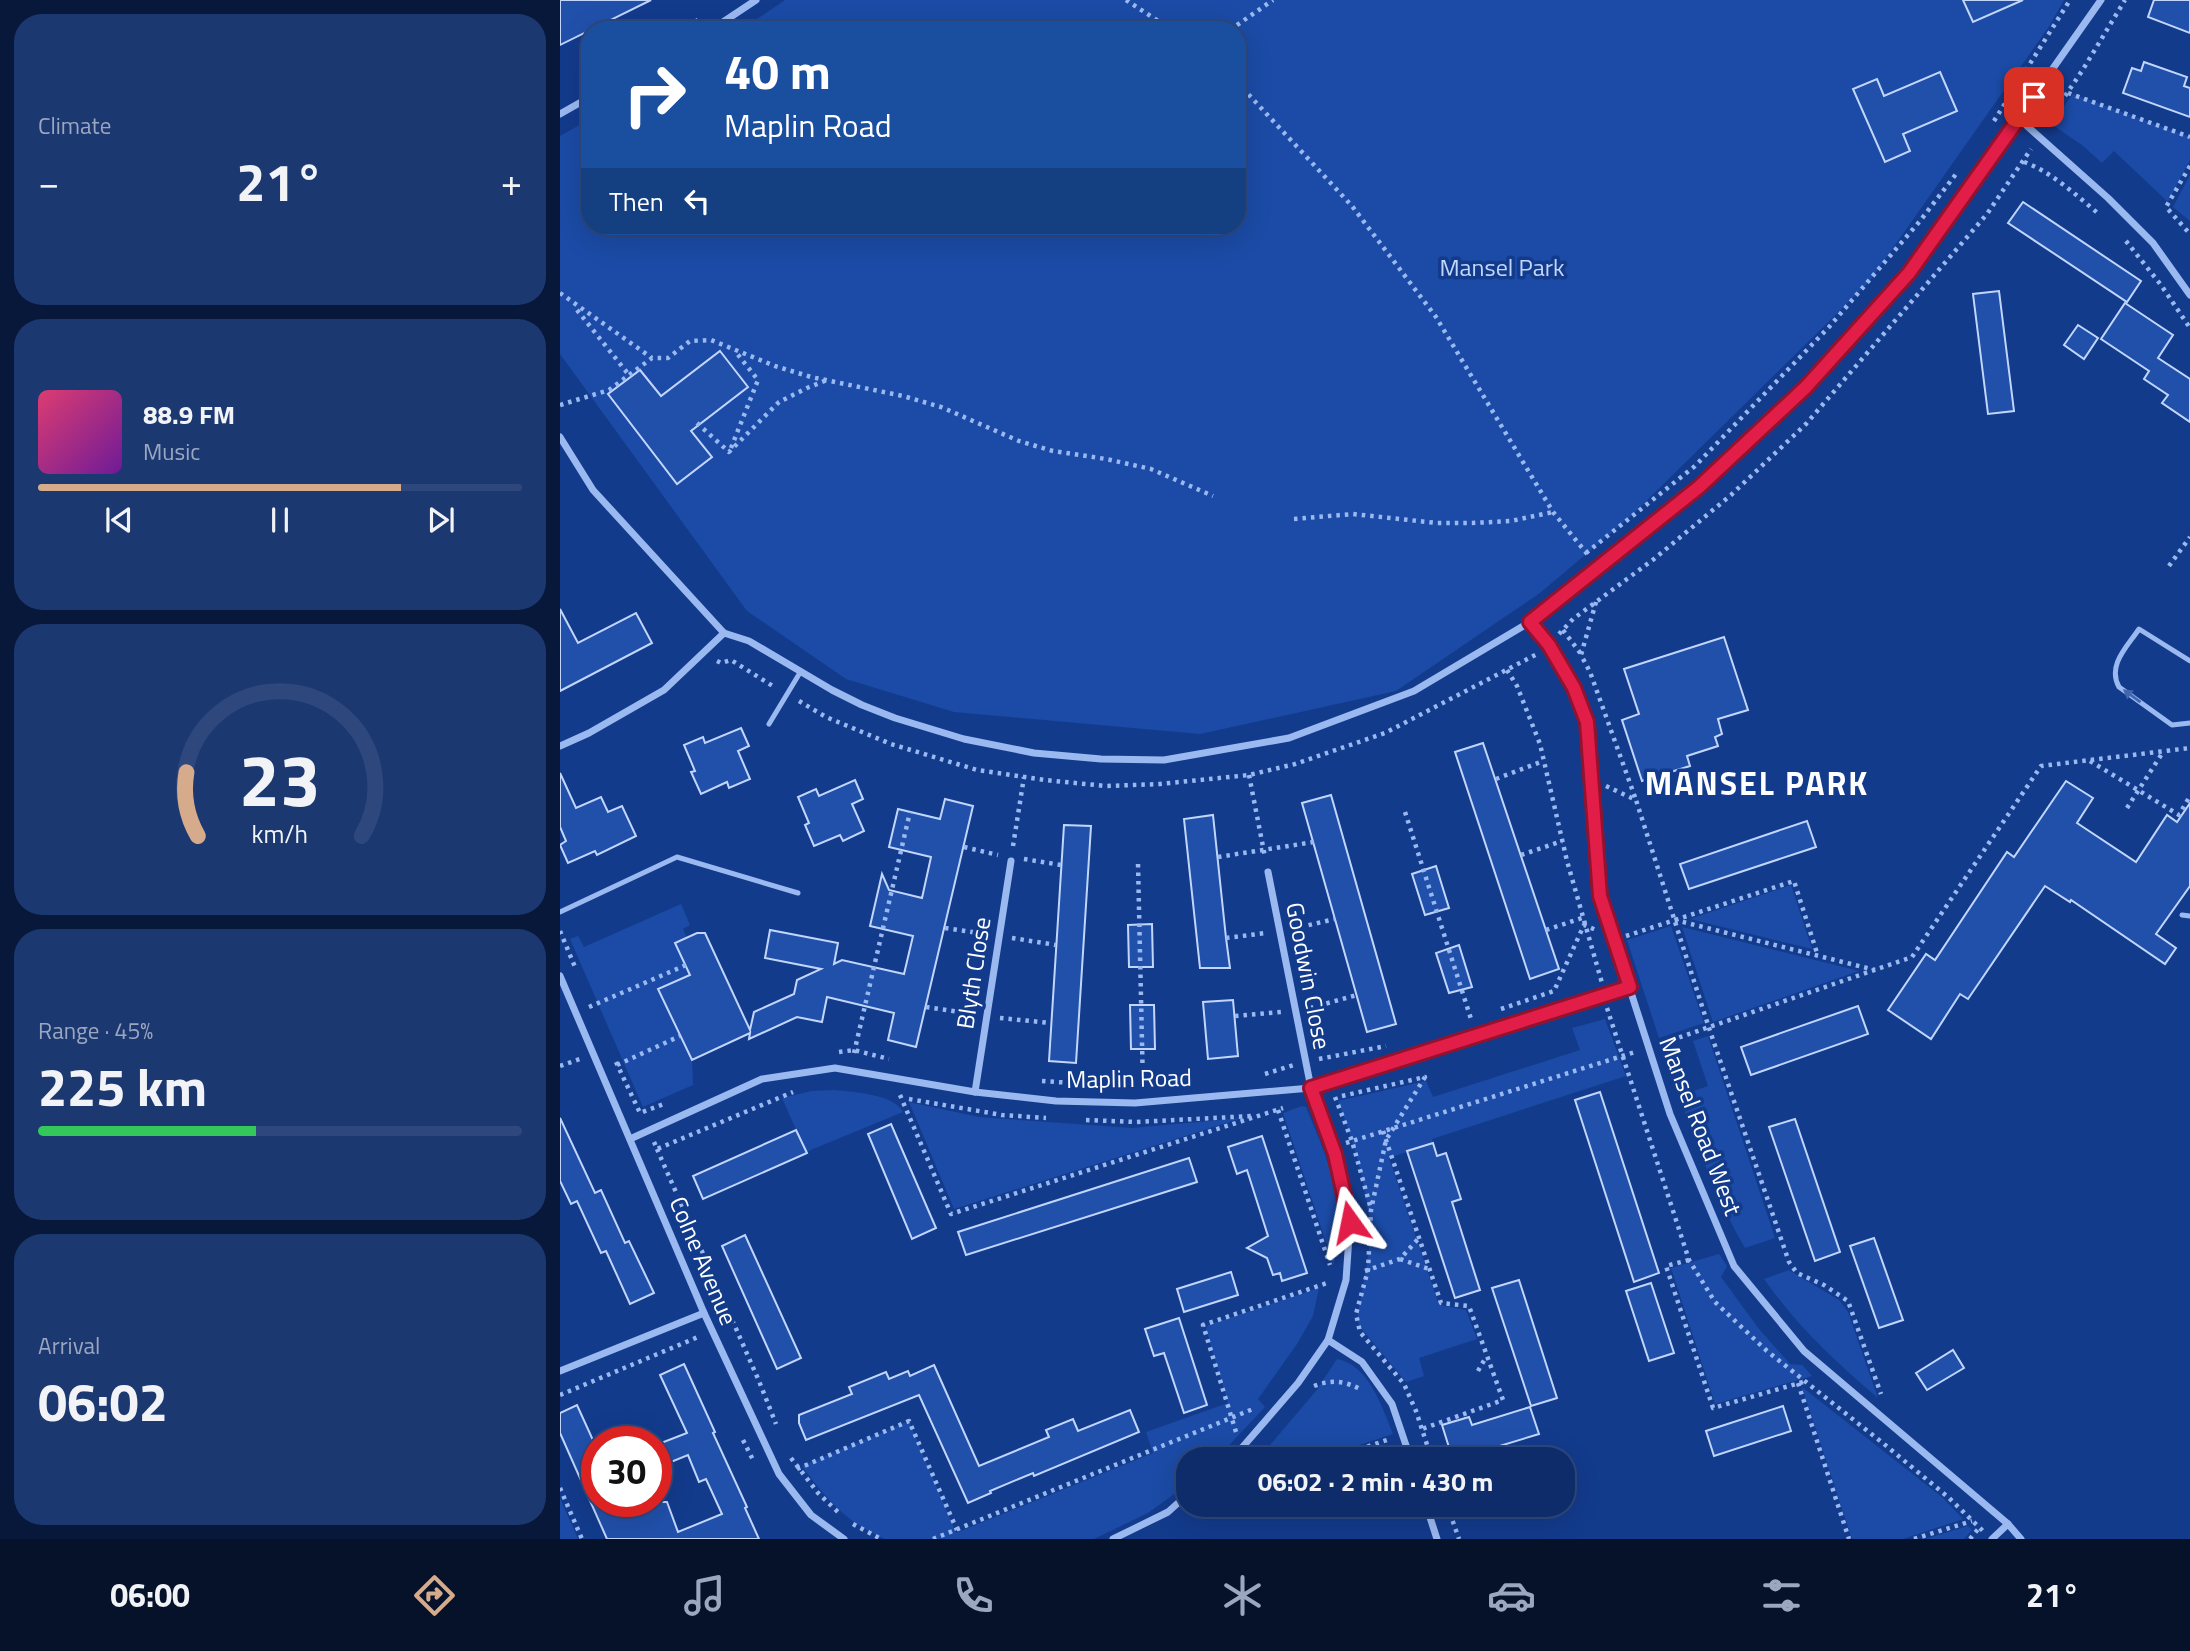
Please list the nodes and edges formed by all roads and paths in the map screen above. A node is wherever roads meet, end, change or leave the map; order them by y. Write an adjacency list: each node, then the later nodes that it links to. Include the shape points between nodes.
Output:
1 (756, 0): 6 (street)
2 (1126, 0): 7 (path)
3 (1273, 0): 8 (path)
4 (2070, 0): 14 (path)
5 (2101, 0): 13 (street)
6 (724, 21)
7 (1158, 21)
8 (1243, 21)
9 (1246, 92): 35 (path, via 1352,206 1436,317)
10 (2068, 93): 15 (path)
11 (581, 102): 12 (street)
12 (560, 114)
13 (2018, 118): 23 (street, via 2153,243); 40 (street, via 1909,273 1806,387 1699,487)
14 (1989, 128)
15 (2190, 137)
16 (2024, 162): 19 (path)
17 (2190, 166): 21 (path, via 2166,207)
18 (1959, 170): 38 (path, via 1829,327 1695,466)
19 (2102, 217)
20 (2118, 232): 25 (path)
21 (2190, 234)
22 (560, 293): 24 (path)
23 (2190, 295)
24 (572, 302): 27 (path); 28 (path)
25 (2190, 328)
26 (735, 350): 27 (path, via 702,338 668,358); 29 (path); 33 (path, via 758,380)
27 (652, 358): 28 (path)
28 (629, 375): 30 (path, via 608,390)
29 (828, 380): 33 (path, via 779,402); 34 (path, via 941,407 1053,451 1151,468)
30 (560, 405)
31 (697, 423): 33 (path)
32 (560, 437): 45 (street, via 593,490)
33 (729, 452)
34 (1213, 496)
35 (1553, 512): 36 (path, via 1472,523 1353,514); 38 (path)
36 (1294, 519)
37 (2190, 537): 39 (path)
38 (1586, 552): 40 (path)
39 (2169, 566)
40 (1597, 570): 43 (street)
41 (1597, 601): 48 (path)
42 (1573, 618): 44 (path)
43 (1530, 622): 46 (street, Mansel Road West); 51 (street, via 1401,696 1289,738 1164,760 1034,753 964,739 862,705)
44 (1563, 629): 46 (path); 48 (path)
45 (724, 633): 47 (street); 51 (street, via 749,641)
46 (1549, 645): 50 (path); 63 (street, Mansel Road West, via 1587,722)
47 (705, 652): 52 (path, via 721,663 731,660); 55 (street, via 664,690)
48 (1581, 655): 66 (path)
49 (2190, 661): 53 (lane, one-way to 49, via 2172,725 2119,687 2114,677 2119,659 2139,629)
50 (1507, 670): 58 (path); 60 (path, via 1385,733)
51 (801, 671): 52 (lane)
52 (787, 694): 54 (lane); 61 (path, via 826,717 891,744 976,770)
53 (2190, 723)
54 (769, 724)
55 (560, 746)
56 (2190, 748): 57 (path)
57 (2164, 751): 59 (path); 64 (path)
58 (1543, 761): 62 (path); 70 (path)
59 (2089, 761): 64 (path); 89 (path, via 2041,766 1912,957)
60 (1249, 775): 61 (path, via 1106,786); 72 (path)
61 (1024, 777): 75 (path)
62 (1496, 779)
63 (1592, 780): 66 (path); 86 (street, Mansel Road West, via 1600,896)
64 (2138, 790): 65 (path, via 2179,815); 67 (path)
65 (2190, 796)
66 (1636, 800): 83 (path)
67 (2127, 808)
68 (1405, 811): 96 (path)
69 (909, 812): 106 (path)
70 (1562, 841): 73 (path); 82 (path)
71 (1314, 842): 72 (path)
72 (1264, 851): 74 (path); 77 (path)
73 (1521, 855)
74 (1218, 857)
75 (1011, 861): 111 (street, Blyth Close)
76 (1138, 864): 116 (path)
77 (1268, 872): 104 (street, Goodwin Close)
78 (798, 893): 79 (lane, via 677,857)
79 (560, 912)
80 (2182, 915): 81 (lane)
81 (2190, 916)
82 (1582, 918): 84 (path); 85 (path)
83 (1675, 920): 86 (path); 87 (path); 87 (path, via 1794,881); 98 (path)
84 (1584, 925): 86 (path); 92 (path); 93 (path, via 1554,991)
85 (1546, 930)
86 (1615, 940): 91 (street, Mansel Road West)
87 (1817, 954): 89 (path)
88 (686, 965): 94 (path)
89 (1875, 970): 98 (path)
90 (560, 976): 94 (street, Colne Avenue)
91 (1630, 987): 92 (street, Maplin Road); 101 (street, Mansel Road West)
92 (1603, 995): 102 (path); 109 (street, Maplin Road)
93 (1495, 1011)
94 (575, 1013): 107 (street, Colne Avenue)
95 (1483, 1015): 96 (path)
96 (1471, 1019): 97 (path)
97 (1459, 1023)
98 (1709, 1028): 101 (path); 151 (path, via 1789,1262 1797,1273 1848,1301)
99 (680, 1036): 107 (path)
100 (1390, 1045): 104 (path)
101 (1650, 1047): 102 (path); 144 (street, Mansel Road West, via 1670,1114 1734,1266 1804,1351)
102 (1622, 1056): 122 (path); 133 (path)
103 (581, 1059): 105 (path)
104 (1306, 1061): 109 (street, Goodwin Close)
105 (560, 1066)
106 (849, 1071): 108 (street, Maplin Road); 123 (street, Maplin Road, via 835,1068 762,1079)
107 (601, 1073): 125 (street, Colne Avenue)
108 (893, 1078): 111 (street, Maplin Road); 114 (path)
109 (1311, 1088): 115 (street, Goodwin Close); 116 (street, Maplin Road)
110 (805, 1089): 129 (path)
111 (975, 1092): 116 (street, Maplin Road, via 1056,1101)
112 (888, 1095): 114 (path)
113 (1335, 1097): 115 (path); 122 (path, via 1425,1077); 127 (path)
114 (901, 1098): 119 (path, via 951,1214); 120 (path, via 1002,1115)
115 (1314, 1098): 117 (path); 128 (street, Goodwin Close)
116 (1143, 1102)
117 (1278, 1110): 119 (path); 137 (path, via 1330,1264)
118 (640, 1113): 123 (path)
119 (1256, 1117): 121 (path)
120 (1057, 1118)
121 (1084, 1120)
122 (1393, 1128): 124 (path); 126 (path)
123 (649, 1131): 125 (street, Maplin Road); 129 (path)
124 (1383, 1131): 126 (path); 127 (path)
125 (630, 1139): 138 (street, Colne Avenue)
126 (1386, 1140): 130 (path); 131 (path)
127 (1352, 1141): 128 (path); 130 (path)
128 (1333, 1147): 136 (street, Goodwin Close, via 1350,1222)
129 (657, 1149): 152 (path)
130 (1371, 1210): 134 (path)
131 (1419, 1238): 132 (path); 135 (path)
132 (1400, 1259): 134 (path); 135 (path)
133 (1689, 1260): 145 (path, via 1715,1302); 145 (path, via 1666,1266 1713,1408)
134 (1368, 1270): 136 (path); 153 (path, via 1356,1314 1360,1332 1404,1384)
135 (1430, 1270): 141 (path, via 1441,1303 1469,1306)
136 (1347, 1277): 137 (path); 140 (street, Goodwin Close)
137 (1327, 1283): 150 (path, via 1203,1325)
138 (704, 1313): 142 (street); 165 (street, Colne Avenue)
139 (699, 1336): 146 (path)
140 (1328, 1340): 147 (street, Goodwin Close); 155 (street, via 1362,1362 1392,1404)
141 (1486, 1356): 143 (path); 153 (path, via 1503,1400)
142 (560, 1371)
143 (1478, 1371)
144 (1830, 1373): 145 (path); 151 (street, Mansel Road West)
145 (1800, 1382): 170 (path, via 1884,1444); 182 (path)
146 (560, 1395)
147 (1288, 1395): 148 (path, via 1335,1381 1363,1390); 158 (street, Goodwin Close)
148 (1368, 1398)
149 (1254, 1409): 150 (path)
150 (1232, 1418): 157 (path); 173 (path)
151 (1892, 1425): 171 (street, Mansel Road West)
152 (776, 1426)
153 (1422, 1429): 155 (path); 162 (path)
154 (1385, 1433): 156 (path)
155 (1403, 1435): 156 (path); 161 (street)
156 (1387, 1440): 159 (path); 160 (path)
157 (1239, 1447)
158 (1243, 1447)
159 (1366, 1447)
160 (1390, 1447)
161 (1407, 1447)
162 (1428, 1447)
163 (790, 1456): 164 (path)
164 (799, 1468): 165 (path); 173 (path, via 909,1421); 177 (path, via 839,1513)
165 (780, 1476): 176 (street, Colne Avenue, via 811,1515)
166 (560, 1488): 175 (path)
167 (1176, 1505): 179 (street)
168 (1430, 1517): 180 (street)
169 (1451, 1517): 181 (path)
170 (1972, 1521): 172 (path); 183 (path)
171 (2008, 1524): 174 (street); 185 (street, Mansel Road West)
172 (1979, 1527): 174 (path); 184 (path)
173 (957, 1530): 178 (path)
174 (1989, 1536)
175 (582, 1539)
176 (844, 1539)
177 (881, 1539)
178 (933, 1539)
179 (1113, 1539)
180 (1437, 1539)
181 (1459, 1539)
182 (1849, 1539)
183 (1914, 1539)
184 (1970, 1539)
185 (2021, 1539)

